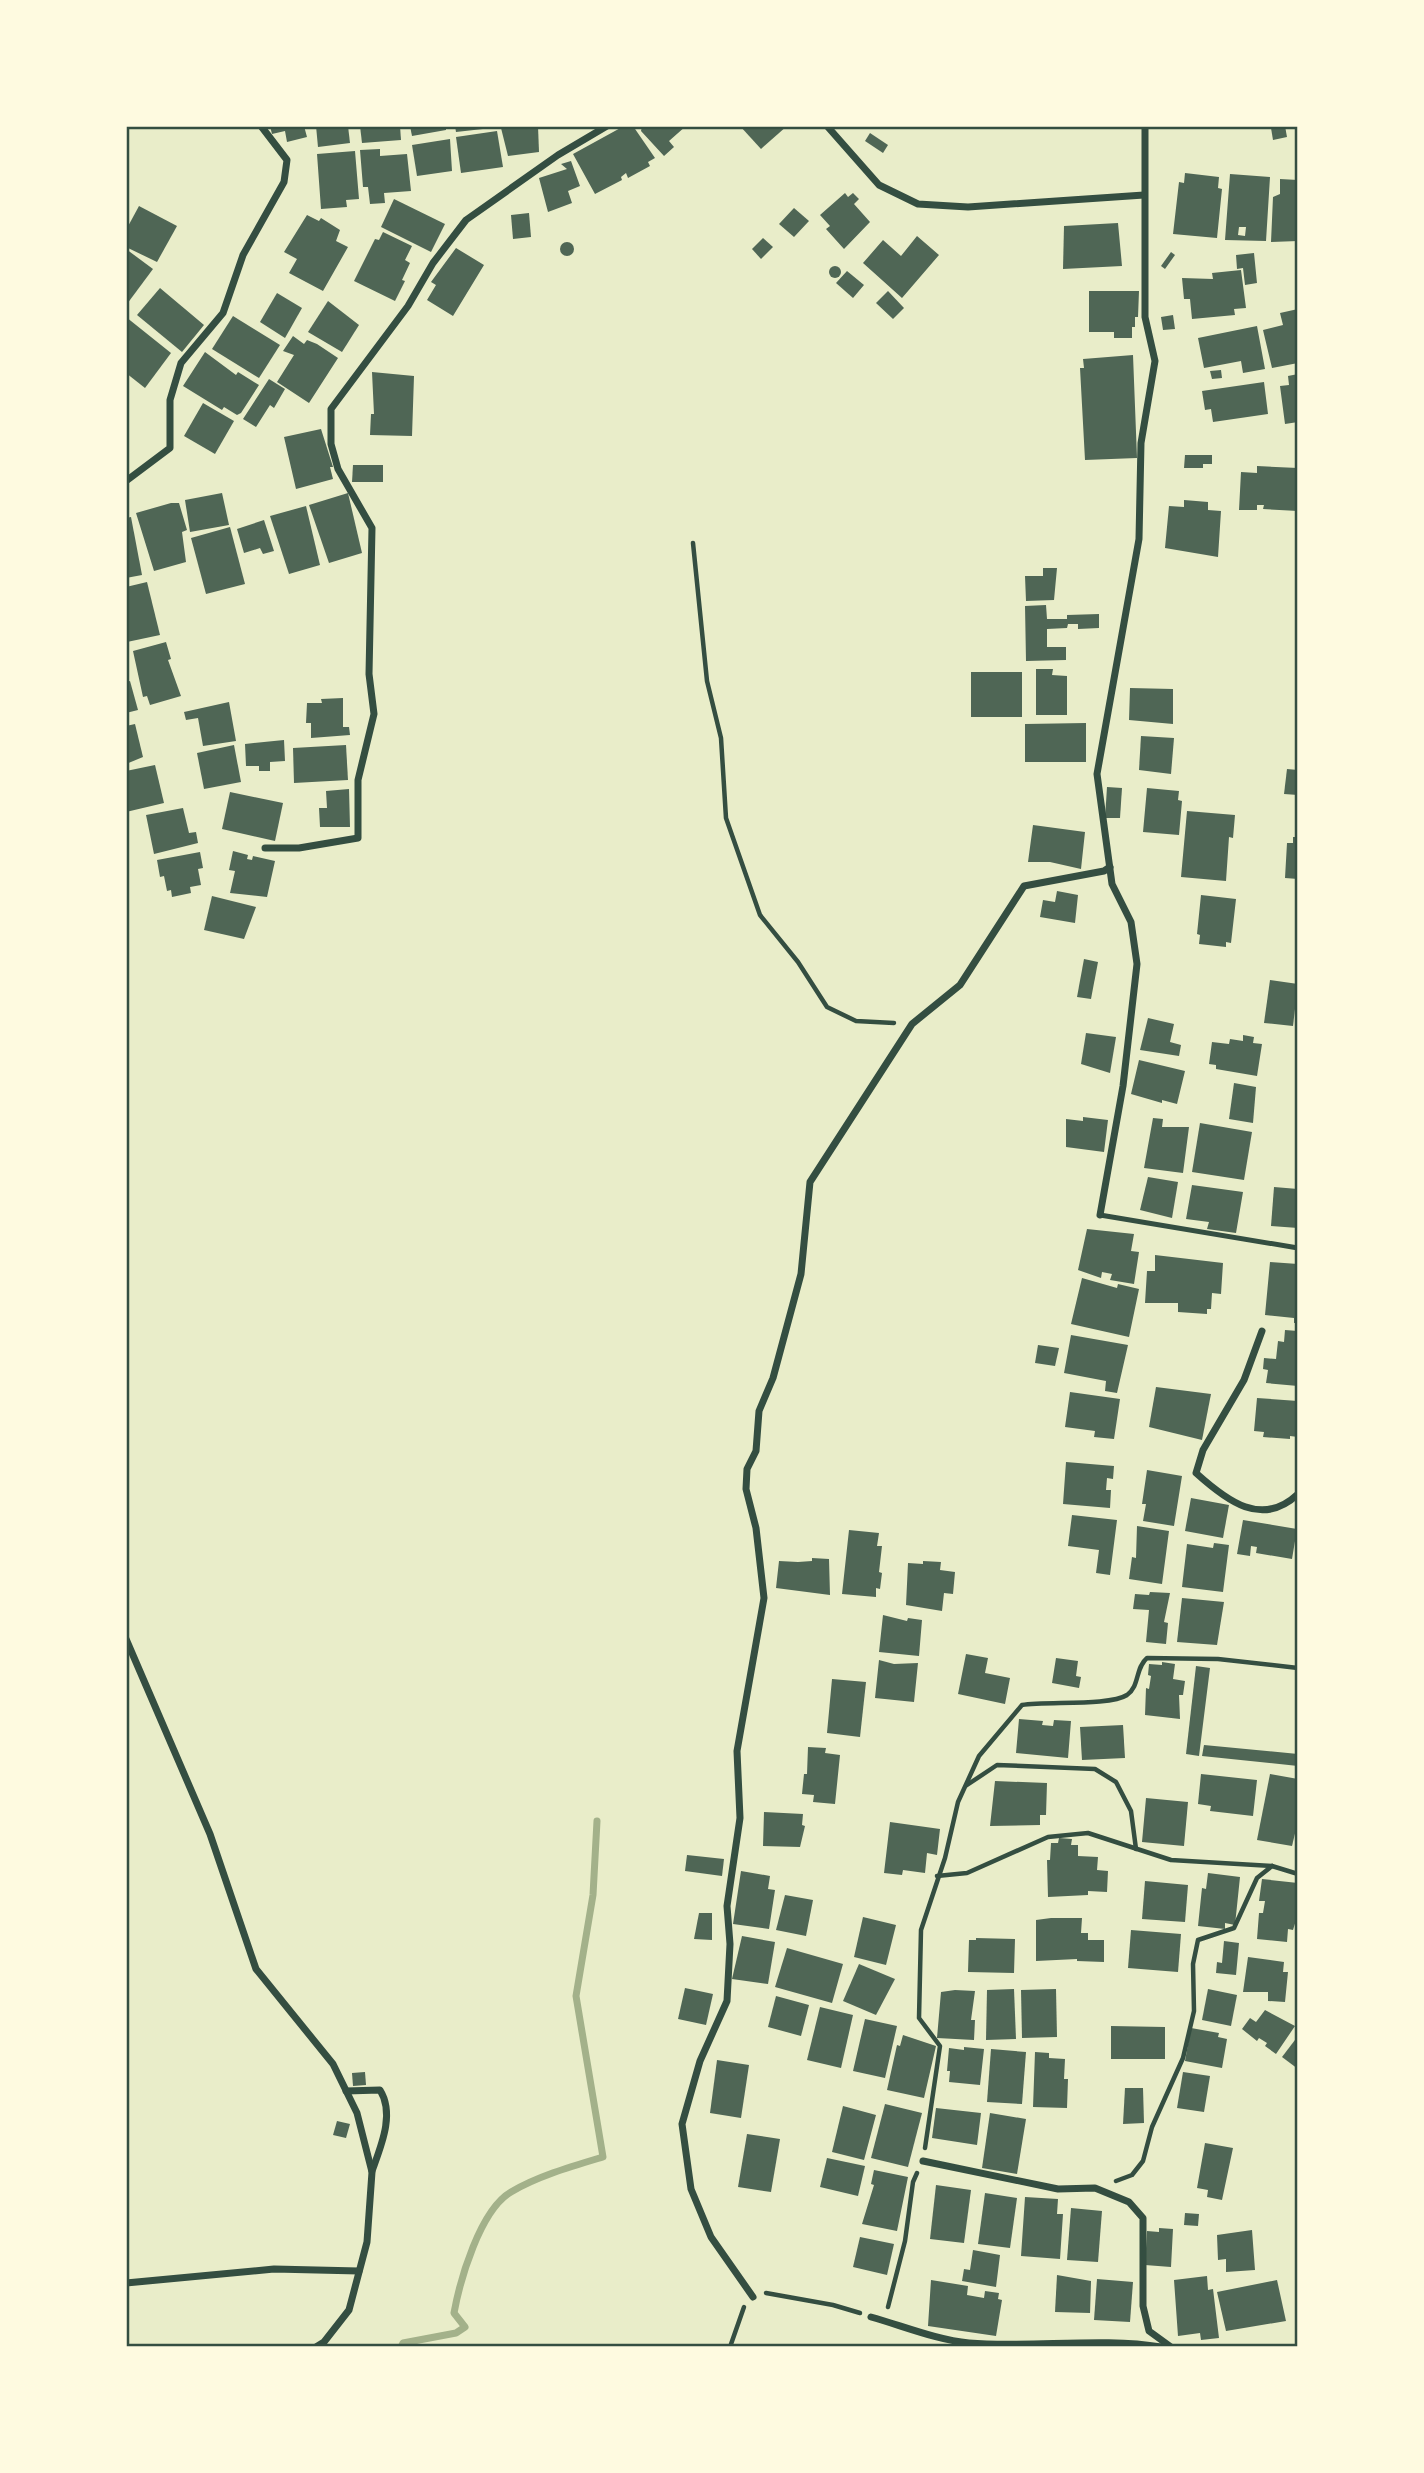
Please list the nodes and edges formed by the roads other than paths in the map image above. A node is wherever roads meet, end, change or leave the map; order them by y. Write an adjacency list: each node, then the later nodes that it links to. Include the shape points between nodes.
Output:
1 (261, 126): 6 (street, via 287,160 284,182 243,255 223,313 181,363 170,400 170,448)
2 (607, 126): 7 (street, via 466,220 331,409 331,444 338,469 372,528 369,674 374,713 358,780 358,838 299,848)
3 (827, 126): 5 (street, via 879,185 918,204 968,207)
4 (1145, 126): 5 (street)
5 (1144, 195): 8 (street, via 1145,317 1155,361 1141,443 1139,539 1097,774)
6 (126, 481)
7 (265, 848)
8 (1110, 867): 9 (street, via 1112,884 1131,922 1137,964 1123,1086); 19 (street, via 1024,886 960,985 912,1024 810,1182 801,1274 773,1378 759,1411 756,1451 747,1469 746,1489 756,1528 764,1598 737,1751 740,1818 727,1906 727,2001 700,2061 682,2124 691,2189 711,2237)
9 (1100, 1215): 10 (lane)
10 (1298, 1248)
11 (1262, 1331): 12 (street, via 1244,1380 1203,1450 1196,1473 1244,1506 1263,1512 1273,1511)
12 (1298, 1494)
13 (126, 1639): 14 (street, via 210,1834 256,1969 333,2064)
14 (346, 2091): 16 (street, via 357,2113); 16 (street, via 380,2090 387,2102 384,2136)
15 (922, 2161): 23 (street, via 1059,2189 1095,2188 1129,2202 1143,2218 1143,2306 1149,2331)
16 (372, 2172): 17 (street, via 367,2242)
17 (359, 2271): 18 (street, via 274,2269); 21 (street, via 349,2310)
18 (126, 2283)
19 (753, 2297)
20 (871, 2317): 22 (street, via 966,2343)
21 (316, 2347)
22 (1161, 2347)
23 (1171, 2347)

